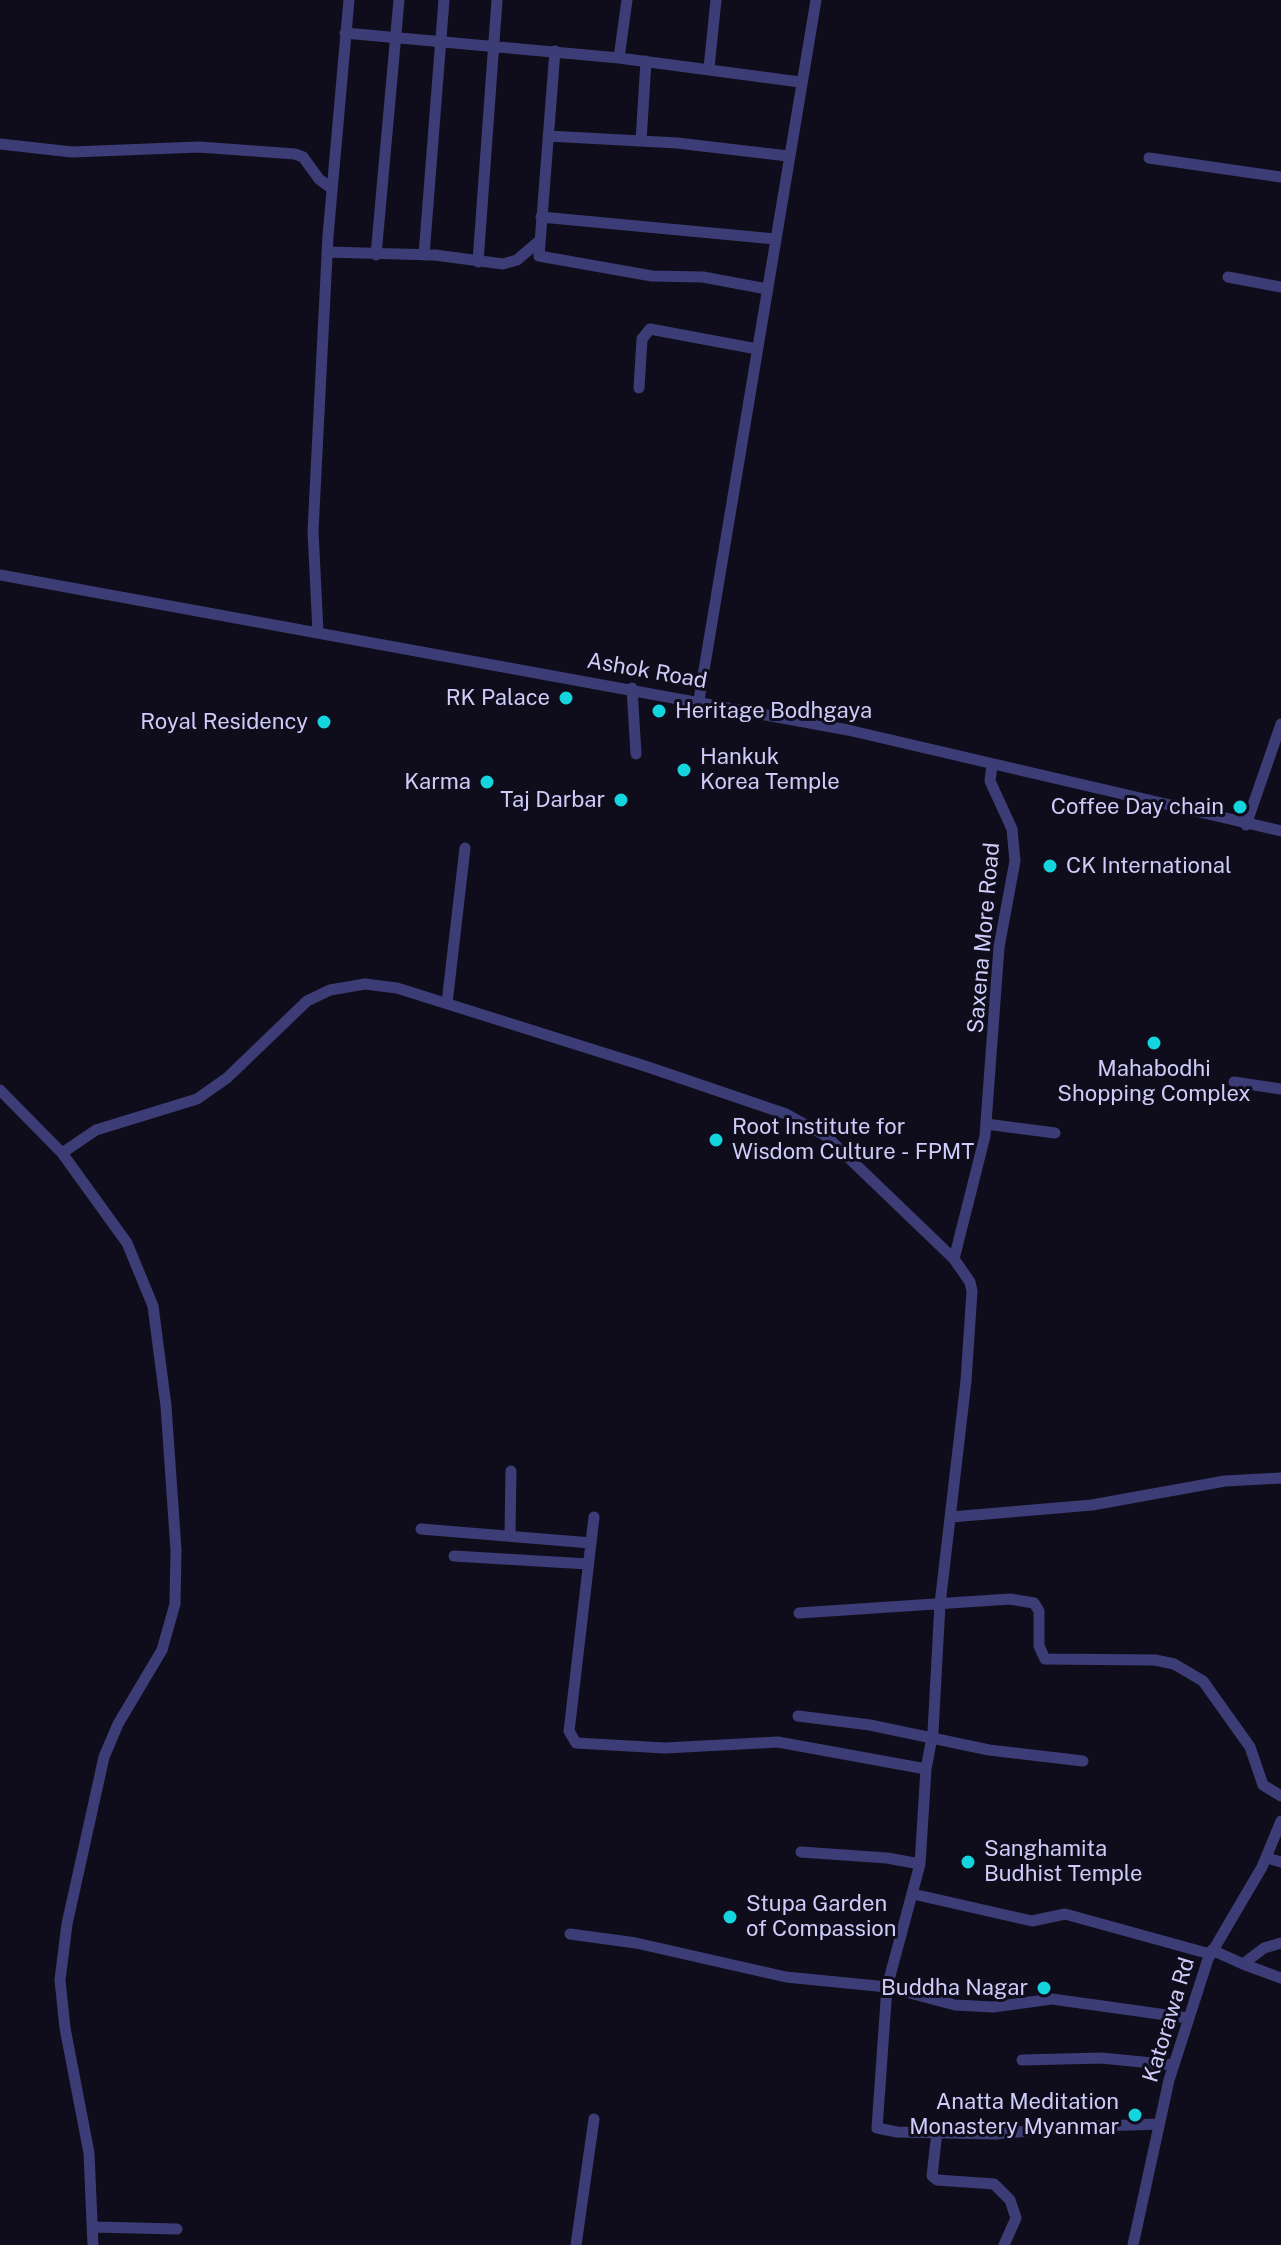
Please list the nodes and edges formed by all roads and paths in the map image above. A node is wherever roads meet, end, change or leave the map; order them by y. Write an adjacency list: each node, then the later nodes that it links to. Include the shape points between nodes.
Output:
1 (349, 0): 8 (street)
2 (399, 0): 9 (street)
3 (444, 0): 10 (street)
4 (497, 0): 11 (street)
5 (627, 0): 13 (street)
6 (716, 0): 15 (street)
7 (816, 0): 16 (street)
8 (345, 33): 9 (street); 23 (street)
9 (396, 37): 10 (street); 28 (street)
10 (441, 42): 11 (street); 29 (street)
11 (495, 46): 12 (street); 30 (street)
12 (555, 51): 13 (street); 17 (street)
13 (619, 58): 14 (street)
14 (646, 61): 15 (street); 18 (street)
15 (709, 68): 16 (street)
16 (800, 82): 20 (street)
17 (548, 136): 18 (street); 24 (street)
18 (641, 141): 20 (street)
19 (0, 144): 23 (street, via 72,152 199,147 295,154)
20 (788, 156): 25 (street)
21 (1149, 158): 22 (street)
22 (1281, 177)
23 (331, 188): 27 (street)
24 (541, 217): 25 (street); 26 (street)
25 (775, 239): 33 (street)
26 (538, 242): 30 (street, via 511,263); 33 (street, via 539,256 558,262)
27 (327, 252): 28 (street); 37 (street, via 313,531)
28 (376, 255): 29 (street)
29 (424, 255): 30 (street)
30 (478, 262)
31 (1228, 277): 32 (street)
32 (1281, 287)
33 (767, 289): 34 (street)
34 (757, 349): 35 (street, via 650,329 642,339); 39 (street)
35 (639, 388)
36 (0, 575): 37 (street, Ashok Road)
37 (318, 632): 38 (street, Ashok Road)
38 (632, 688): 39 (street, Ashok Road); 41 (street)
39 (699, 700): 42 (street, Ashok Road)
40 (1281, 724): 43 (street)
41 (636, 754)
42 (992, 765): 43 (street, Ashok Road); 50 (street, Saxena More Road, via 990,781 1012,829 1015,861 999,947)
43 (1246, 825): 44 (street, Ashok Road)
44 (1281, 831)
45 (465, 848): 46 (street)
46 (447, 1003): 52 (street, via 378,984 316,995 213,1089 181,1105 96,1130); 53 (street, via 814,1127)
47 (1234, 1082): 48 (street)
48 (1281, 1089)
49 (2, 1095): 52 (street)
50 (986, 1124): 51 (street); 53 (street, Saxena More Road)
51 (1055, 1133)
52 (62, 1153): 88 (street, via 122,1233 150,1294 162,1359 177,1568 167,1638 104,1757 64,1939 61,1997 86,2133)
53 (954, 1259): 57 (street, via 972,1291)
54 (511, 1471): 59 (street)
55 (1281, 1478): 57 (street, via 1225,1481 1092,1505)
56 (594, 1517): 60 (street)
57 (951, 1517): 63 (street)
58 (421, 1529): 59 (street)
59 (510, 1536): 60 (street)
60 (591, 1543): 62 (street)
61 (454, 1556): 62 (street)
62 (588, 1564): 68 (street, via 569,1731 576,1743 665,1748 778,1742)
63 (940, 1604): 64 (street); 66 (street); 69 (street, via 1022,1599 1039,1611 1039,1646 1045,1659 1155,1660 1189,1671 1203,1681 1243,1735 1263,1785)
64 (799, 1613)
65 (798, 1716): 66 (street)
66 (932, 1737): 67 (street); 68 (street)
67 (1083, 1761)
68 (926, 1769): 74 (street)
69 (1281, 1796)
70 (1281, 1821): 72 (street, Katorawa Rd)
71 (801, 1852): 74 (street)
72 (1267, 1858): 73 (street); 78 (street, Katorawa Rd)
73 (1281, 1862)
74 (920, 1864): 75 (street)
75 (913, 1894): 78 (street, via 1022,1920 1065,1914); 81 (street)
76 (570, 1934): 81 (street, via 636,1943 786,1977)
77 (1281, 1943): 79 (street)
78 (1211, 1952): 79 (street); 82 (street, Katorawa Rd)
79 (1243, 1964): 80 (street)
80 (1281, 1978)
81 (887, 1987): 82 (street, via 955,2005 993,2007 1052,1999); 87 (street, via 877,2128)
82 (1188, 2018): 84 (street, Katorawa Rd)
83 (1022, 2060): 84 (street, via 1101,2058)
84 (1173, 2065): 86 (street, Katorawa Rd)
85 (594, 2119): 91 (street)
86 (1159, 2124): 87 (street, via 1022,2133); 93 (street, Katorawa Rd)
87 (937, 2132): 92 (street, via 932,2176 994,2184 1010,2200 1016,2218)
88 (93, 2227): 89 (street); 90 (street)
89 (177, 2229)
90 (93, 2245)
91 (576, 2245)
92 (1004, 2245)
93 (1133, 2245)

